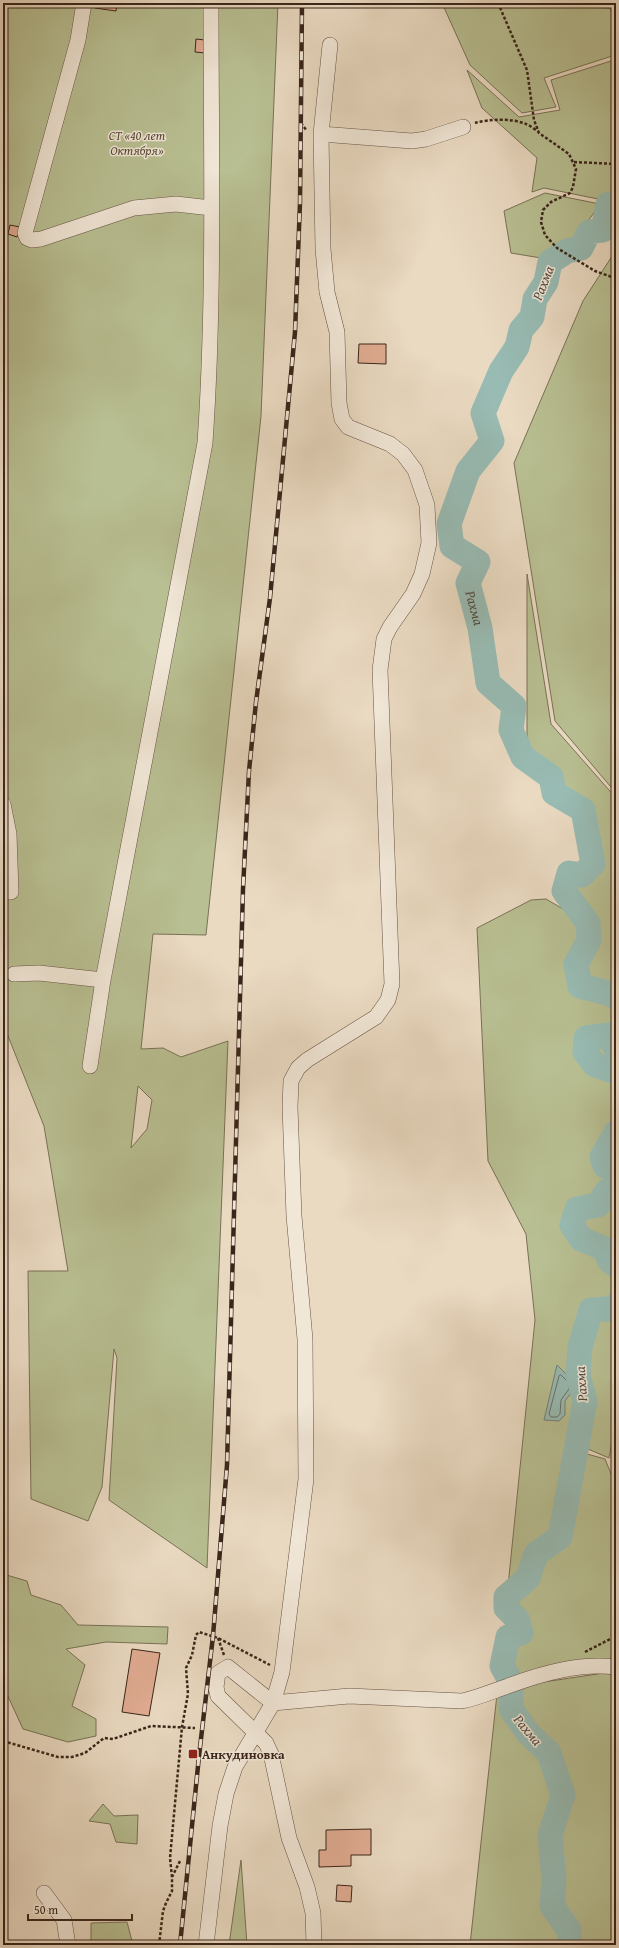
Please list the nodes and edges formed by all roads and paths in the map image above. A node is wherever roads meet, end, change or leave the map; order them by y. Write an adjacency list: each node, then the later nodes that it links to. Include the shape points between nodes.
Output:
1 (84, 3): 12 (street, via 78,40 25,233 27,238 41,239 134,208 176,204)
2 (211, 3): 12 (street)
3 (498, 3): 8 (path, via 527,70 534,120)
4 (556, 3): 5 (path)
5 (616, 7)
6 (330, 45): 9 (street)
7 (464, 127): 8 (path, via 483,121 511,121 525,123); 9 (street, via 412,141)
8 (539, 133): 10 (path, via 569,154)
9 (321, 134): 24 (street, via 323,249 327,292 337,332 339,404 342,419 348,428 390,444 403,454 415,470 427,505 429,543 422,574 413,594 384,639 380,670 392,984 388,1000 376,1017 307,1060 298,1068 291,1081 294,1216 305,1339 306,1479)
10 (574, 162): 11 (path); 13 (path, via 576,169 570,193 550,202 543,210 541,222 545,235 557,248 595,271 612,277)
11 (616, 164)
12 (211, 208): 19 (street, via 205,443)
13 (616, 283)
14 (616, 495): 15 (path)
15 (616, 501)
16 (3, 804): 17 (street, via 9,834)
17 (11, 892)
18 (14, 974): 19 (street, via 39,973)
19 (103, 980): 20 (street)
20 (90, 1066)
21 (616, 1414): 22 (path, via 613,1444)
22 (616, 1477)
23 (616, 1667): 25 (street, via 589,1666 544,1674 475,1699 462,1701 349,1696)
24 (282, 1672): 25 (street); 26 (path, via 218,1638 199,1632 196,1634 192,1655 186,1668 188,1694)
25 (273, 1703): 28 (street); 28 (street, via 228,1667 218,1673 218,1696)
26 (182, 1727): 27 (path); 29 (path, via 151,1726 113,1738 104,1738 85,1753 72,1757 58,1757); 31 (path, via 170,1858)
27 (195, 1728)
28 (255, 1733): 35 (street, via 235,1767 226,1794); 36 (street, via 266,1743 271,1754 289,1838 314,1913)
29 (3, 1741)
30 (180, 1861): 31 (path)
31 (172, 1877): 34 (path, via 172,1891 164,1911)
32 (44, 1893): 33 (street, via 64,1920)
33 (68, 1945)
34 (159, 1945)
35 (206, 1945)
36 (314, 1945)

